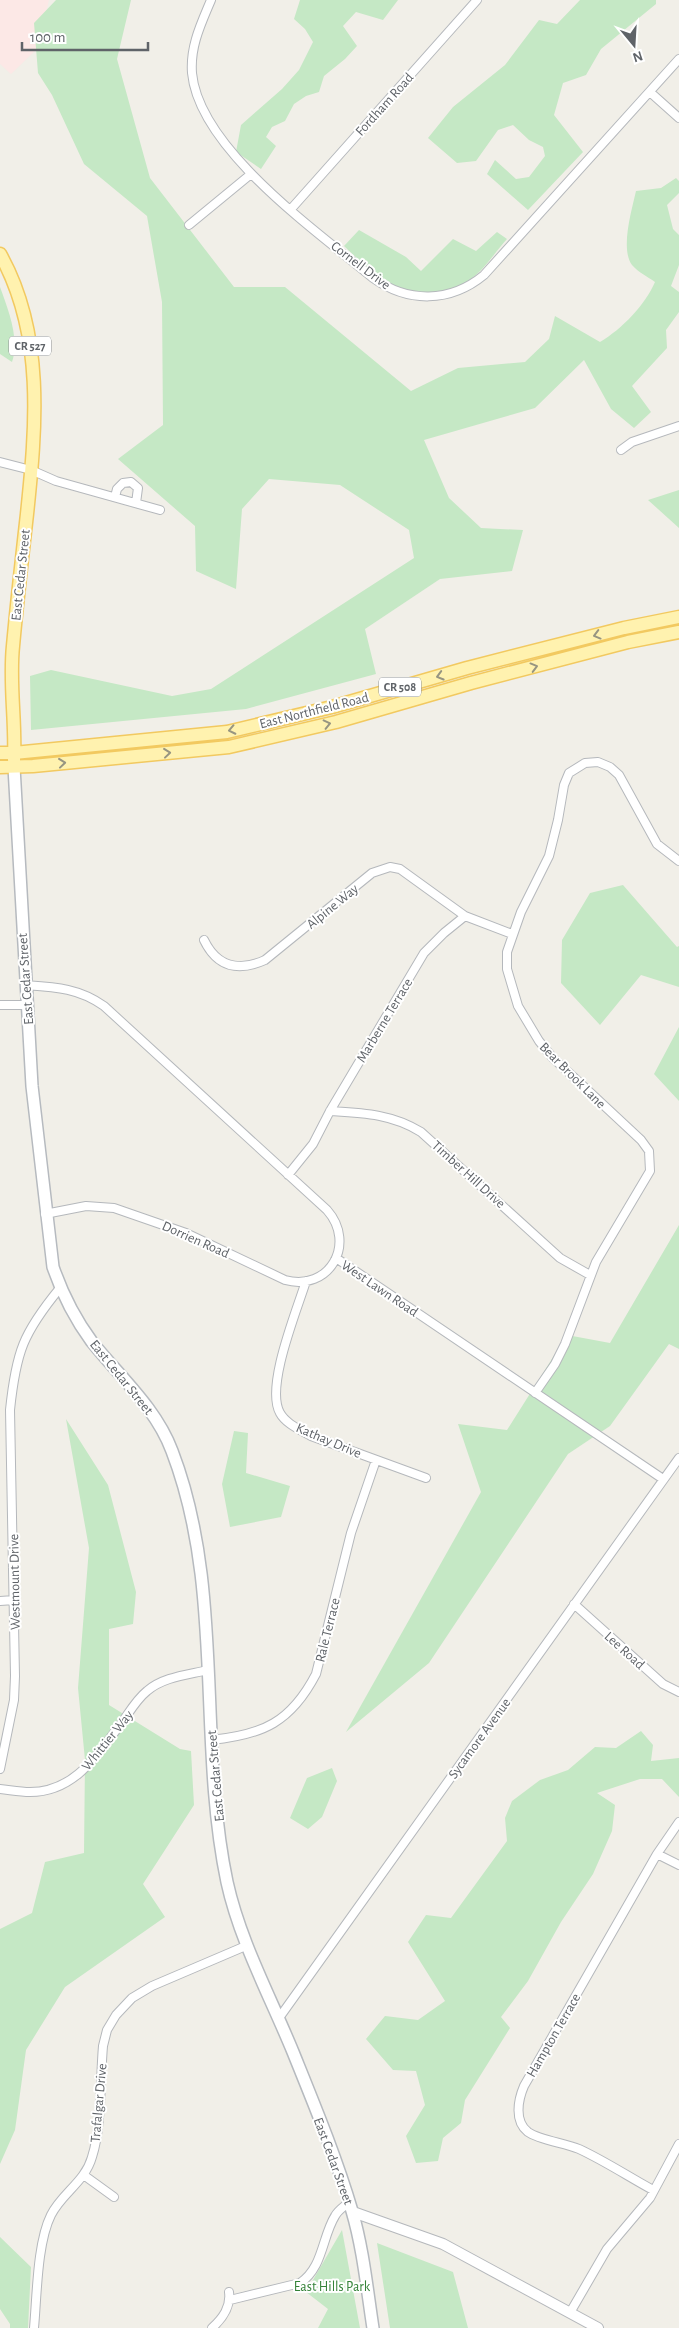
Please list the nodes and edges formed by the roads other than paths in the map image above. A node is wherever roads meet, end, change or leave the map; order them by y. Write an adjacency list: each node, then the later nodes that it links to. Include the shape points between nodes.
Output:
1 (211, 0): 6 (street, Cornell Drive, via 193,51 196,94 210,123)
2 (476, 0): 7 (street, Fordham Road)
3 (679, 60): 4 (street, Cornell Drive)
4 (651, 93): 5 (street); 7 (street, Cornell Drive, via 484,275 453,293 417,296 383,285)
5 (679, 118)
6 (251, 174): 7 (street, Cornell Drive); 8 (street)
7 (291, 209)
8 (189, 225)
9 (0, 254): 13 (main road, East Cedar Street / CR 527, via 17,294 28,338 35,388)
10 (679, 426): 11 (street, via 632,442)
11 (621, 450)
12 (0, 462): 13 (street)
13 (31, 470): 14 (street, via 56,481); 28 (main road, East Cedar Street / CR 527, via 12,648)
14 (115, 497): 15 (street); 15 (street, via 123,483 131,482 138,488)
15 (136, 503): 16 (street)
16 (160, 510)
17 (679, 617): 18 (main road, East Northfield Road / CR 508)
18 (624, 628): 20 (main road); 21 (main road, East Northfield Road / CR 508, one-way to 21)
19 (679, 632): 20 (main road, East Northfield Road / CR 508)
20 (628, 642): 22 (main road, East Northfield Road / CR 508, one-way to 20)
21 (500, 660): 22 (main road); 23 (main road, East Northfield Road / CR 508, one-way to 23)
22 (506, 674): 24 (main road, East Northfield Road / CR 508)
23 (376, 694): 24 (main road); 25 (main road, East Northfield Road / CR 508)
24 (380, 709): 26 (main road, East Northfield Road / CR 508, one-way to 24)
25 (252, 726): 26 (main road); 28 (main road, East Northfield Road / CR 508, one-way to 28, via 227,732)
26 (256, 740): 30 (main road, East Northfield Road / CR 508, one-way to 26, via 229,747)
27 (0, 752): 28 (main road, East Northfield Road / CR 508)
28 (14, 753): 30 (main road, East Cedar Street / CR 527)
29 (0, 767): 30 (main road, East Northfield Road / CR 508)
30 (14, 767): 35 (main road, East Cedar Street / CR 527)
31 (679, 861): 33 (street, Bear Brook Lane, via 657,844 614,770 598,762 579,765 566,779 549,856)
32 (465, 916): 33 (street); 34 (street, Alpine Way, via 400,869 390,867 372,873 266,960 255,965 231,966 210,952); 38 (street, Marberne Terrace, via 424,953)
33 (512, 934): 42 (street, Bear Brook Lane, via 507,969 513,993 528,1024 552,1057 641,1140 650,1157 650,1171 645,1181)
34 (204, 940)
35 (25, 985): 37 (main road, East Cedar Street / CR 527); 39 (street, West Lawn Road, via 62,988 90,996 104,1006)
36 (0, 1006): 37 (street)
37 (26, 1006): 40 (main road, East Cedar Street / CR 527)
38 (330, 1111): 39 (street, Marberne Terrace, via 313,1144); 42 (street, Timber Hill Drive, via 388,1117 421,1132 560,1258)
39 (288, 1175): 41 (street, West Lawn Road, via 332,1217 339,1232)
40 (45, 1214): 43 (street, Dorrien Road, via 86,1206 114,1208 186,1233 285,1280); 44 (main road, East Cedar Street / CR 527, via 53,1267)
41 (336, 1258): 43 (street, via 326,1272); 45 (street, West Lawn Road)
42 (590, 1275): 45 (street, Bear Brook Lane, via 555,1364)
43 (306, 1281): 47 (street, Kathay Drive, via 279,1367 276,1401 280,1414 297,1429)
44 (60, 1288): 50 (street, Westmount Drive, via 36,1317 13,1377 10,1410); 53 (main road, East Cedar Street / CR 527, via 92,1341 158,1422 172,1451 191,1514 202,1567)
45 (535, 1392): 49 (street, West Lawn Road)
46 (679, 1458): 49 (street, Sycamore Avenue)
47 (376, 1460): 48 (street, Kathay Drive); 55 (street, Rale Terrace, via 351,1533 316,1674 307,1693 297,1706 272,1726 251,1734)
48 (426, 1478)
49 (663, 1479): 52 (street, Sycamore Avenue)
50 (14, 1600): 51 (street); 56 (street, Westmount Drive, via 14,1700)
51 (0, 1601)
52 (574, 1604): 54 (street, Lee Road, via 663,1684); 62 (street, Sycamore Avenue)
53 (208, 1670): 55 (main road, East Cedar Street / CR 527); 57 (street, Whittier Way, via 170,1679 147,1691 78,1776 65,1785 31,1792)
54 (679, 1692)
55 (211, 1740): 61 (main road, East Cedar Street / CR 527, via 214,1788 228,1883)
56 (0, 1769)
57 (0, 1789)
58 (679, 1822): 59 (street, Hampton Terrace)
59 (657, 1854): 60 (street); 65 (street, Hampton Terrace, via 524,2086 518,2109 527,2131 581,2150)
60 (679, 1865)
61 (248, 1945): 62 (main road, East Cedar Street / CR 527); 64 (street, Trafalgar Drive, via 152,1986 132,1998 116,2015 103,2046 93,2156)
62 (279, 2018): 67 (main road, East Cedar Street / CR 527)
63 (679, 2144): 65 (street)
64 (85, 2176): 66 (street); 71 (street, Trafalgar Drive, via 61,2201 44,2230)
65 (653, 2190): 70 (street, via 644,2207 607,2249)
66 (114, 2197)
67 (351, 2207): 69 (street, via 335,2215 324,2247 306,2278); 70 (street, East Cedar Street, via 443,2244); 73 (main road)
68 (229, 2292): 69 (street)
69 (230, 2300): 72 (street, via 226,2312)
70 (570, 2311): 74 (street, East Cedar Street)
71 (34, 2328)
72 (212, 2328)
73 (373, 2328)
74 (598, 2328)

